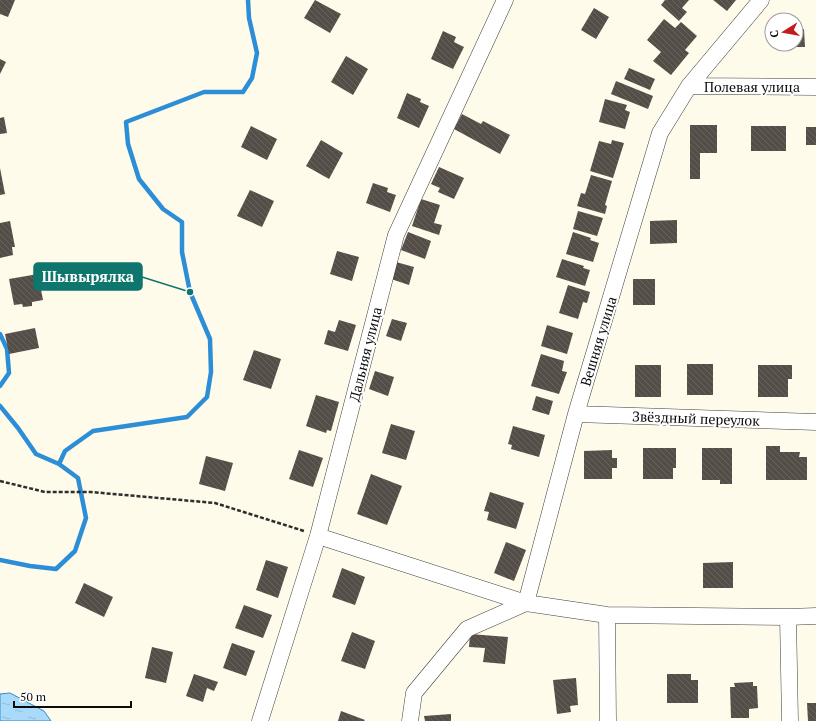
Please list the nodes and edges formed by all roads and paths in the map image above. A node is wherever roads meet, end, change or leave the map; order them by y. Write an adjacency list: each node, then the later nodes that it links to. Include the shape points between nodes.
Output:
1 (505, 0): 8 (street, Дальняя улица, via 396,235)
2 (761, 0): 3 (street, Вешняя улица)
3 (689, 86): 4 (street, Полевая улица); 5 (street, Вешняя улица, via 660,133)
4 (816, 87)
5 (576, 414): 6 (street, Звёздный переулок); 9 (street, Вешняя улица)
6 (816, 422)
7 (0, 481): 8 (path, via 45,492 91,492 215,503)
8 (318, 536): 9 (street); 13 (street, Дальняя улица)
9 (526, 603): 10 (street); 14 (street, via 467,630 414,693)
10 (607, 615): 12 (street); 15 (street)
11 (816, 616): 12 (street)
12 (788, 617): 16 (street)
13 (260, 721)
14 (410, 721)
15 (608, 721)
16 (790, 721)

